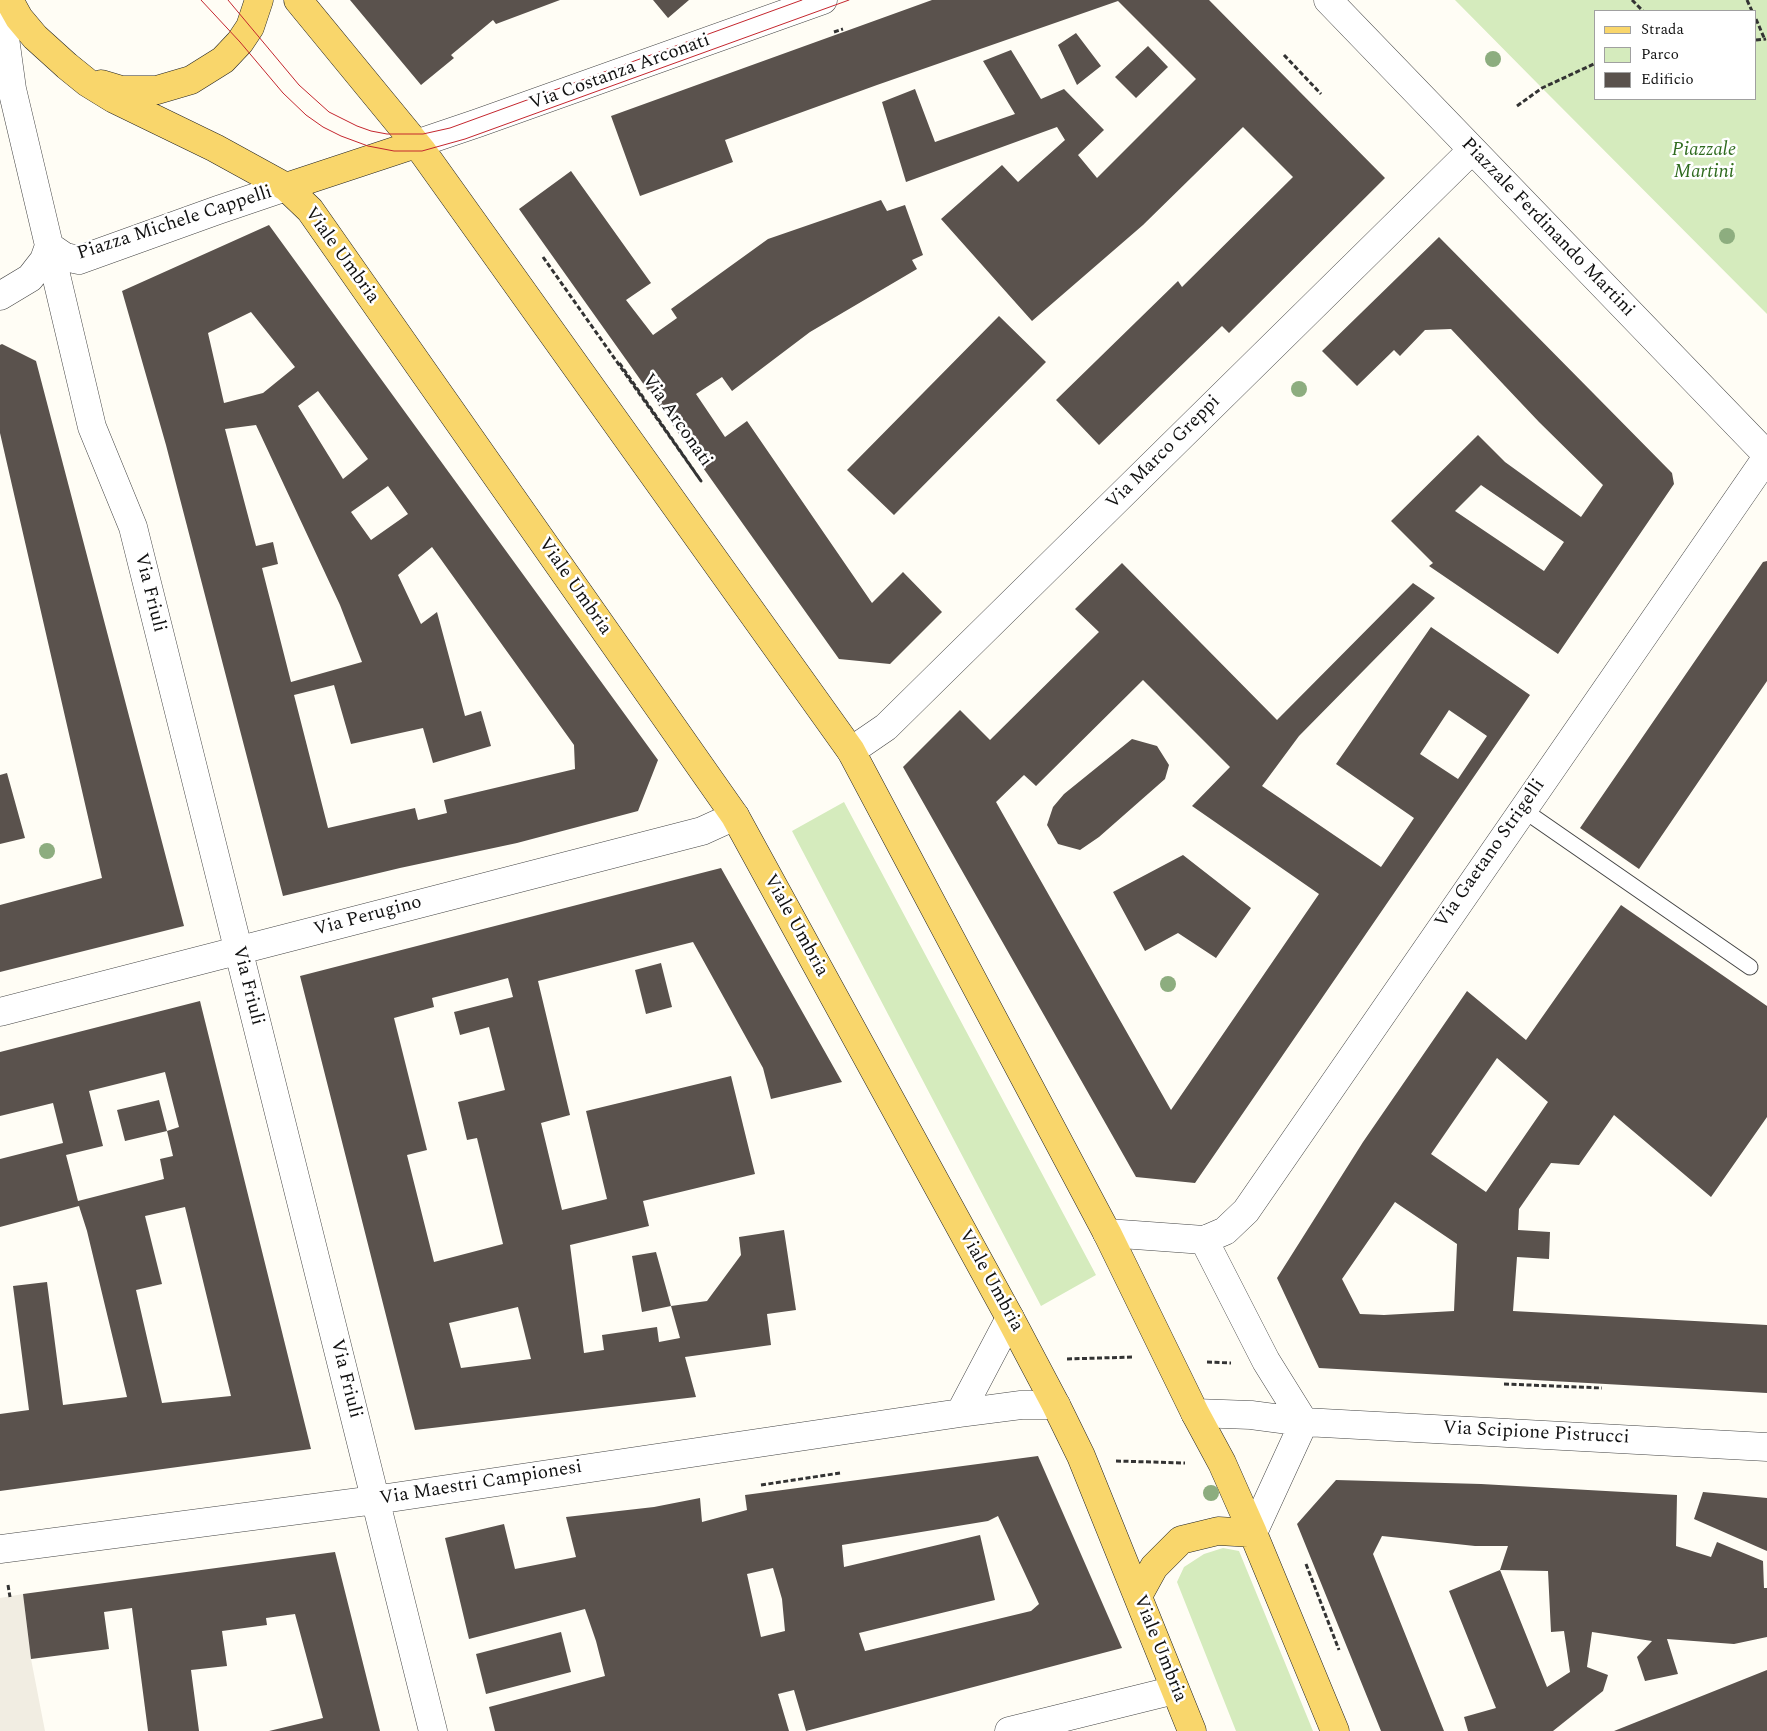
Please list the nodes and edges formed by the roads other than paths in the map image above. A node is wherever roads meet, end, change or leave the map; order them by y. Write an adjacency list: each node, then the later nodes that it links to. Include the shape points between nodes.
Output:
1 (4, 0): 11 (street, Piazza Michele Cappelli, via 12,89)
2 (9, 0): 7 (main road, Piazza Michele Cappelli, via 19,18)
3 (259, 0): 7 (main road, via 250,27 240,42 223,60 192,80 157,90 121,90 92,81)
4 (298, 0): 8 (main road)
5 (823, 0): 8 (street, Via Costanza Arconati)
6 (1328, 0): 9 (street, Piazzale Ferdinando Martini)
7 (67, 66): 10 (main road, Piazza Michele Cappelli, via 114,99 215,148)
8 (416, 144): 10 (main road, Piazza Michele Cappelli); 14 (main road)
9 (1472, 150): 13 (street, Piazzale Ferdinando Martini); 14 (street, Via Marco Greppi, via 886,727)
10 (286, 188): 11 (street, Piazza Michele Cappelli, via 79,260 65,257); 16 (main road, Viale Umbria, via 310,210)
11 (49, 246): 12 (street, via 44,260 30,278); 17 (street, Via Friuli, via 92,427 133,527)
12 (0, 296)
13 (1767, 456): 15 (street, Via Gaetano Strigelli)
14 (851, 751): 20 (main road)
15 (1522, 808): 18 (lane); 21 (street, Via Gaetano Strigelli, via 1246,1211 1225,1231)
16 (734, 816): 17 (street, Via Perugino, via 702,831); 22 (main road, Viale Umbria)
17 (238, 951): 19 (street, Via Perugino); 28 (street, Via Friuli)
18 (1750, 967)
19 (0, 1012)
20 (1107, 1233): 21 (street); 25 (main road)
21 (1204, 1240): 26 (street, via 1266,1361)
22 (1010, 1318): 23 (main road, Viale Umbria); 24 (street)
23 (1056, 1405): 24 (street, Via Maestri Campionesi, via 1021,1405); 31 (main road, Viale Umbria, via 1081,1456)
24 (960, 1412): 28 (street, Via Maestri Campionesi)
25 (1195, 1413): 26 (street); 29 (main road)
26 (1304, 1422): 27 (street, Via Scipione Pistrucci); 29 (street)
27 (1767, 1446)
28 (375, 1500): 30 (street, Via Maestri Campionesi); 33 (street, Via Friuli)
29 (1253, 1533): 31 (main road, via 1218,1531 1181,1540 1154,1567); 36 (main road)
30 (0, 1549)
31 (1138, 1596): 32 (main road, Viale Umbria)
32 (1175, 1690): 34 (street); 35 (main road, Viale Umbria)
33 (433, 1731)
34 (1009, 1731)
35 (1192, 1731)
36 (1335, 1731)

